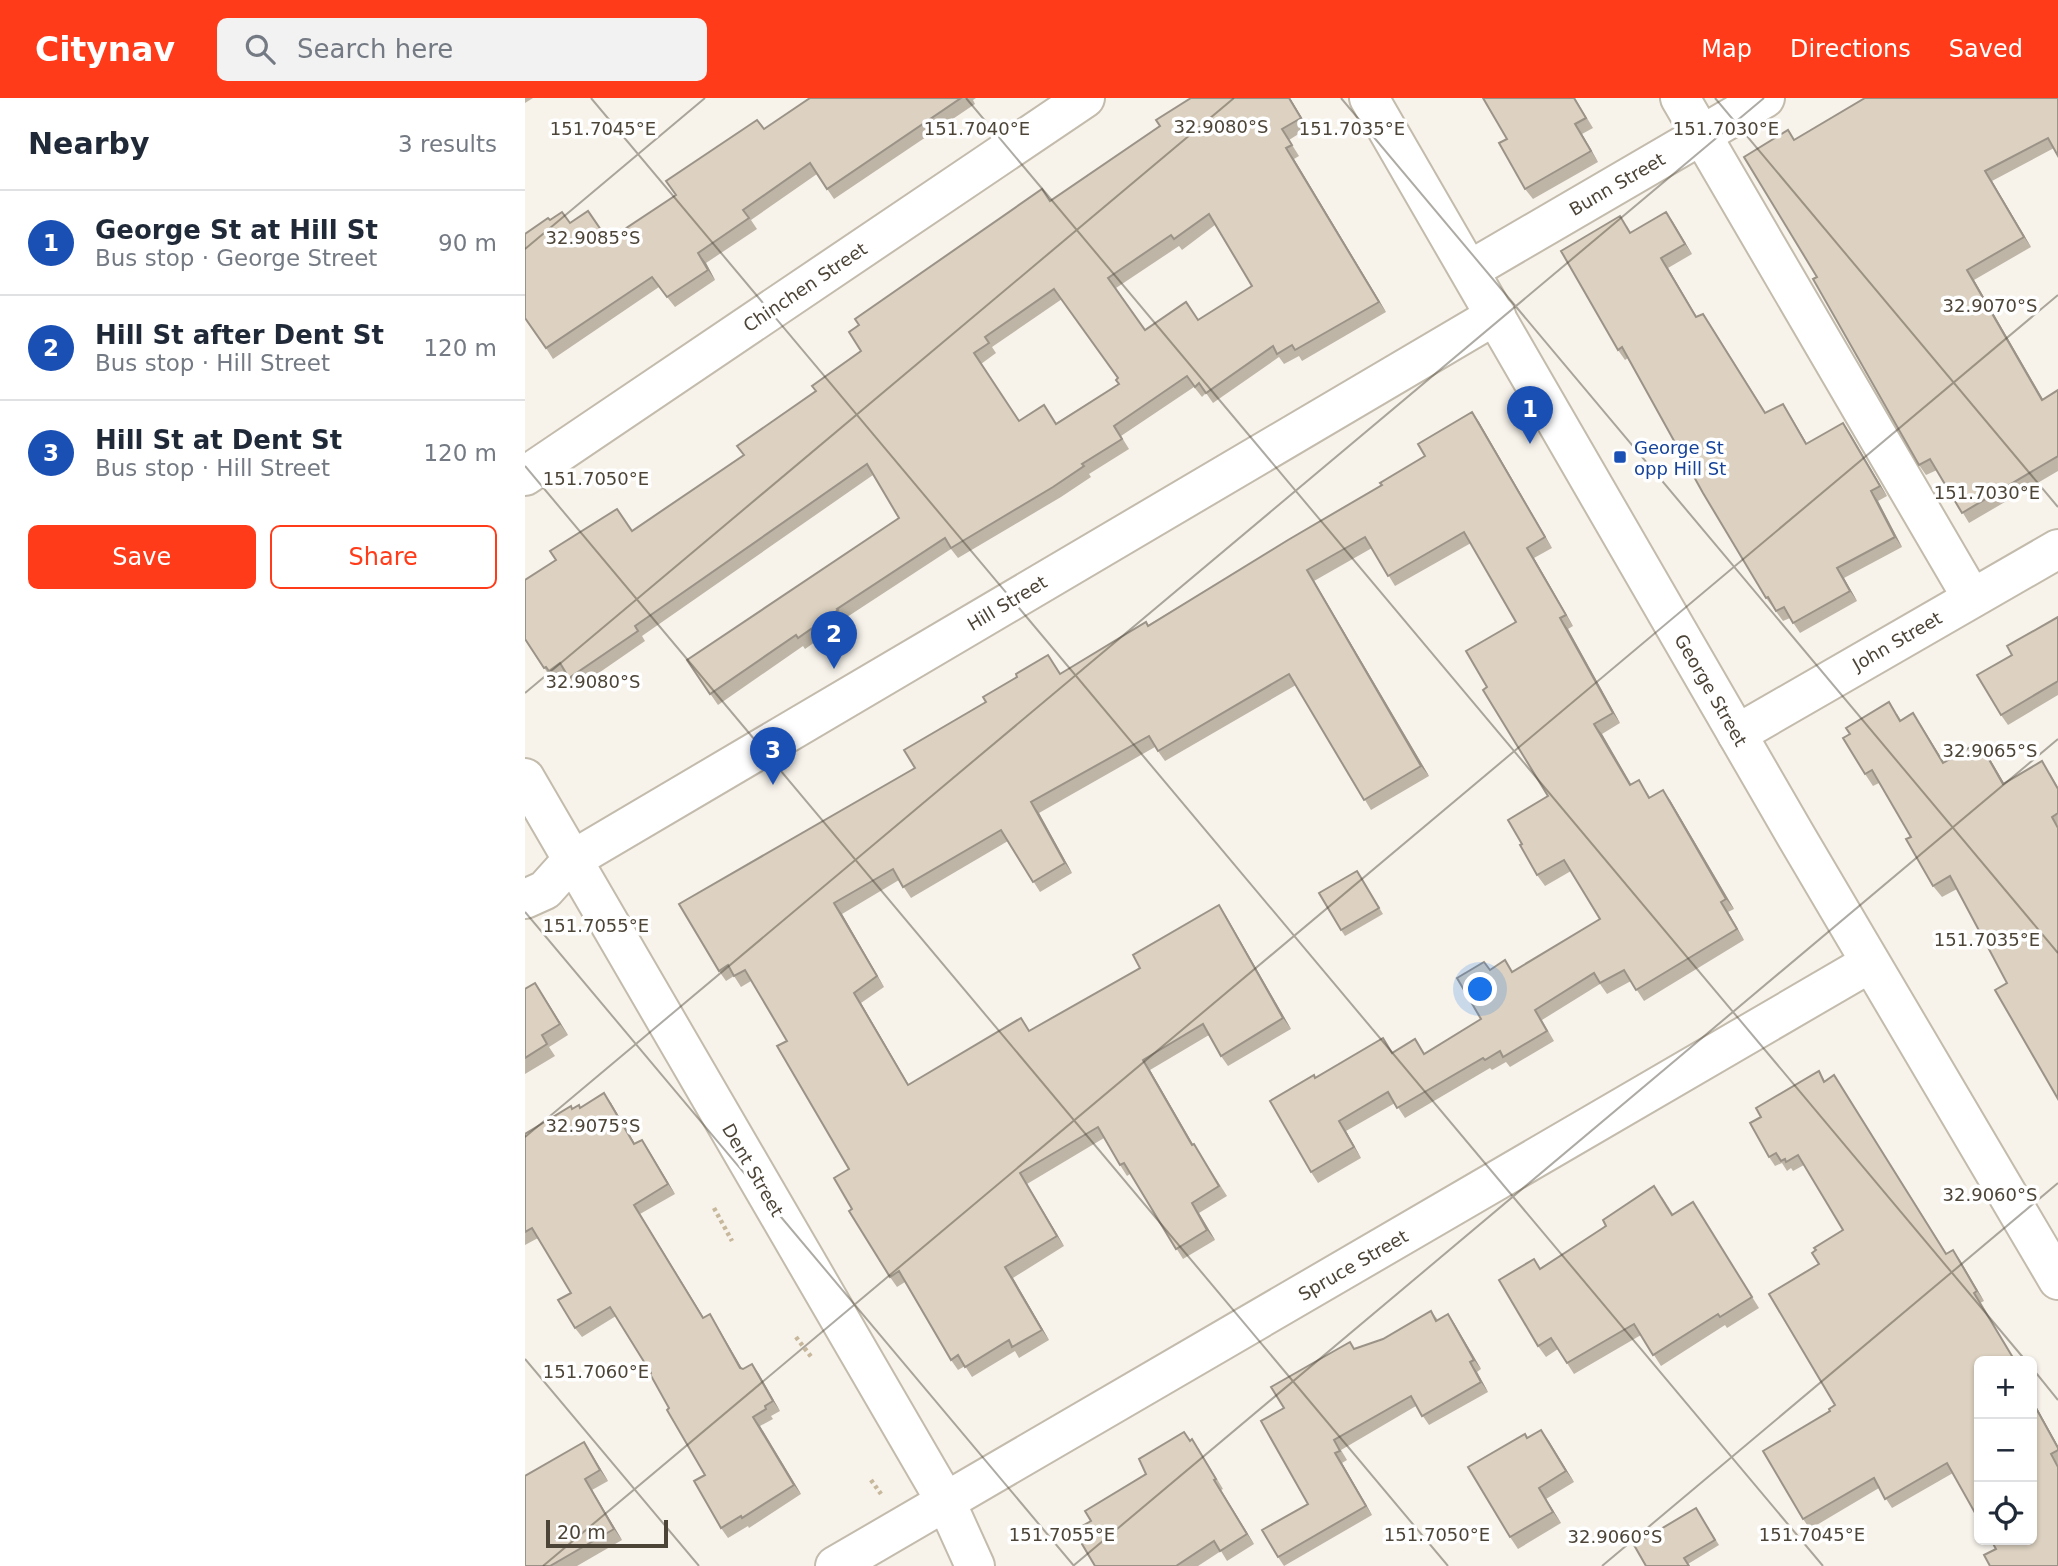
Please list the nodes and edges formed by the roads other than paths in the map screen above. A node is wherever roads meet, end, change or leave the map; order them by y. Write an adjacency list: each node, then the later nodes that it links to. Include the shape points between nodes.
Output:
1 (1085, 98): 8 (street, Chinchen Street)
2 (1369, 98): 6 (street, George Street)
3 (1679, 98): 5 (street)
4 (1765, 98): 5 (street, Bunn Street)
5 (1701, 134): 6 (street, Bunn Street); 10 (street)
6 (1470, 270): 7 (street, George Street)
7 (1496, 315): 11 (street, George Street); 13 (street, Hill Street)
8 (525, 476)
9 (2058, 549): 10 (street, John Street)
10 (1972, 597): 11 (street, John Street)
11 (1737, 734): 15 (street, George Street)
12 (525, 778): 13 (street, Dent Street)
13 (572, 860): 14 (street, Hill Street, via 545,890); 17 (street, Dent Street)
14 (525, 899)
15 (1870, 963): 16 (street, George Street); 17 (street, Spruce Street)
16 (2058, 1280)
17 (946, 1502): 18 (street, Spruce Street); 19 (street, Dent Street)
18 (835, 1566)
19 (975, 1566)

